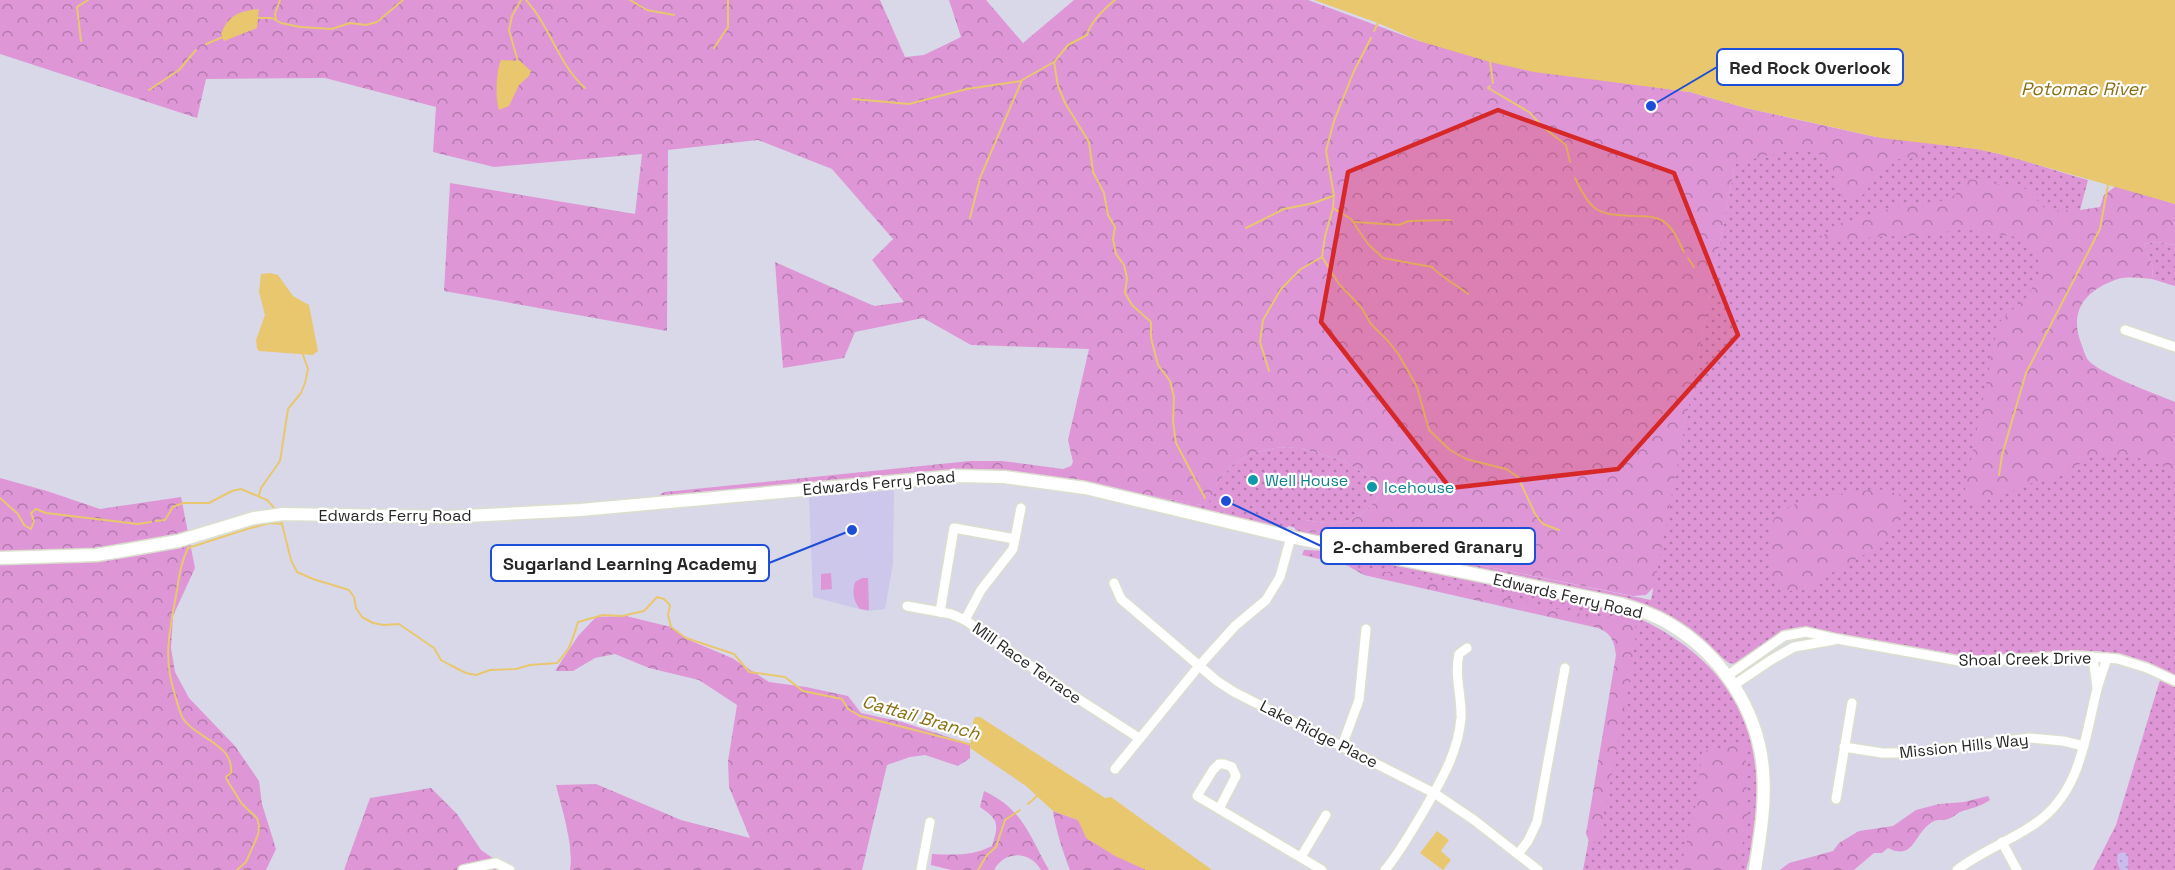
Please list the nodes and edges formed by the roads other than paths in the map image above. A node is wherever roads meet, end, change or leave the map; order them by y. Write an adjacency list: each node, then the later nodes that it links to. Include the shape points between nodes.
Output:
1 (2125, 330): 2 (street)
2 (2175, 347)
3 (1021, 508): 5 (street)
4 (1291, 537): 6 (main road, Edwards Ferry Road, via 1107,492 993,476 937,477 655,505 448,517 279,514 178,541 96,555); 16 (street, via 1274,589); 18 (main road, Edwards Ferry Road, via 1621,604 1683,633)
5 (1015, 539): 9 (street, via 954,528); 10 (street, via 1009,555 981,590)
6 (0, 558)
7 (1114, 583): 16 (street, Lake Ridge Place, via 1121,598)
8 (907, 606): 9 (street, Mill Race Terrace)
9 (940, 612): 10 (street, Mill Race Terrace)
10 (965, 620): 22 (street, Mill Race Terrace)
11 (1366, 629): 23 (street, via 1359,700)
12 (1837, 639): 14 (street, Shoal Creek Drive, via 1965,662); 18 (street, Shoal Creek Drive, via 1794,647); 18 (street, Shoal Creek Drive, via 1806,632 1784,636)
13 (1467, 648): 27 (street, via 1458,654 1456,665 1461,717 1456,747)
14 (2092, 657): 15 (street, Shoal Creek Drive); 20 (street)
15 (2107, 658): 19 (street, Shoal Creek Drive, via 2148,668); 20 (street)
16 (1199, 666): 22 (street); 23 (street, Lake Ridge Place, via 1234,692)
17 (1565, 668): 33 (street, via 1536,822)
18 (1730, 680): 41 (main road, Edwards Ferry Road, via 1756,734 1763,769 1764,802)
19 (2175, 681)
20 (2097, 688): 24 (street)
21 (1852, 703): 25 (street)
22 (1139, 738): 26 (street)
23 (1342, 746): 27 (street, Lake Ridge Place)
24 (2084, 746): 25 (street, Mission Hills Way, via 2029,738 1898,754); 32 (street, via 2072,783 2056,806 2036,824)
25 (1844, 747): 28 (street)
26 (1115, 769)
27 (1434, 793): 33 (street, Lake Ridge Place); 39 (street)
28 (1836, 799)
29 (1219, 809): 29 (street, via 1236,776 1232,767 1224,764 1215,767 1197,796); 34 (street)
30 (1326, 814): 34 (street)
31 (930, 822): 37 (street)
32 (2002, 842): 42 (street); 43 (street)
33 (1518, 854): 40 (street, Lake Ridge Place)
34 (1301, 857): 38 (street)
35 (463, 870): 36 (street, via 496,862)
36 (510, 870)
37 (921, 870)
38 (1322, 870)
39 (1385, 870)
40 (1538, 870)
41 (1755, 870)
42 (1957, 870)
43 (2017, 870)

